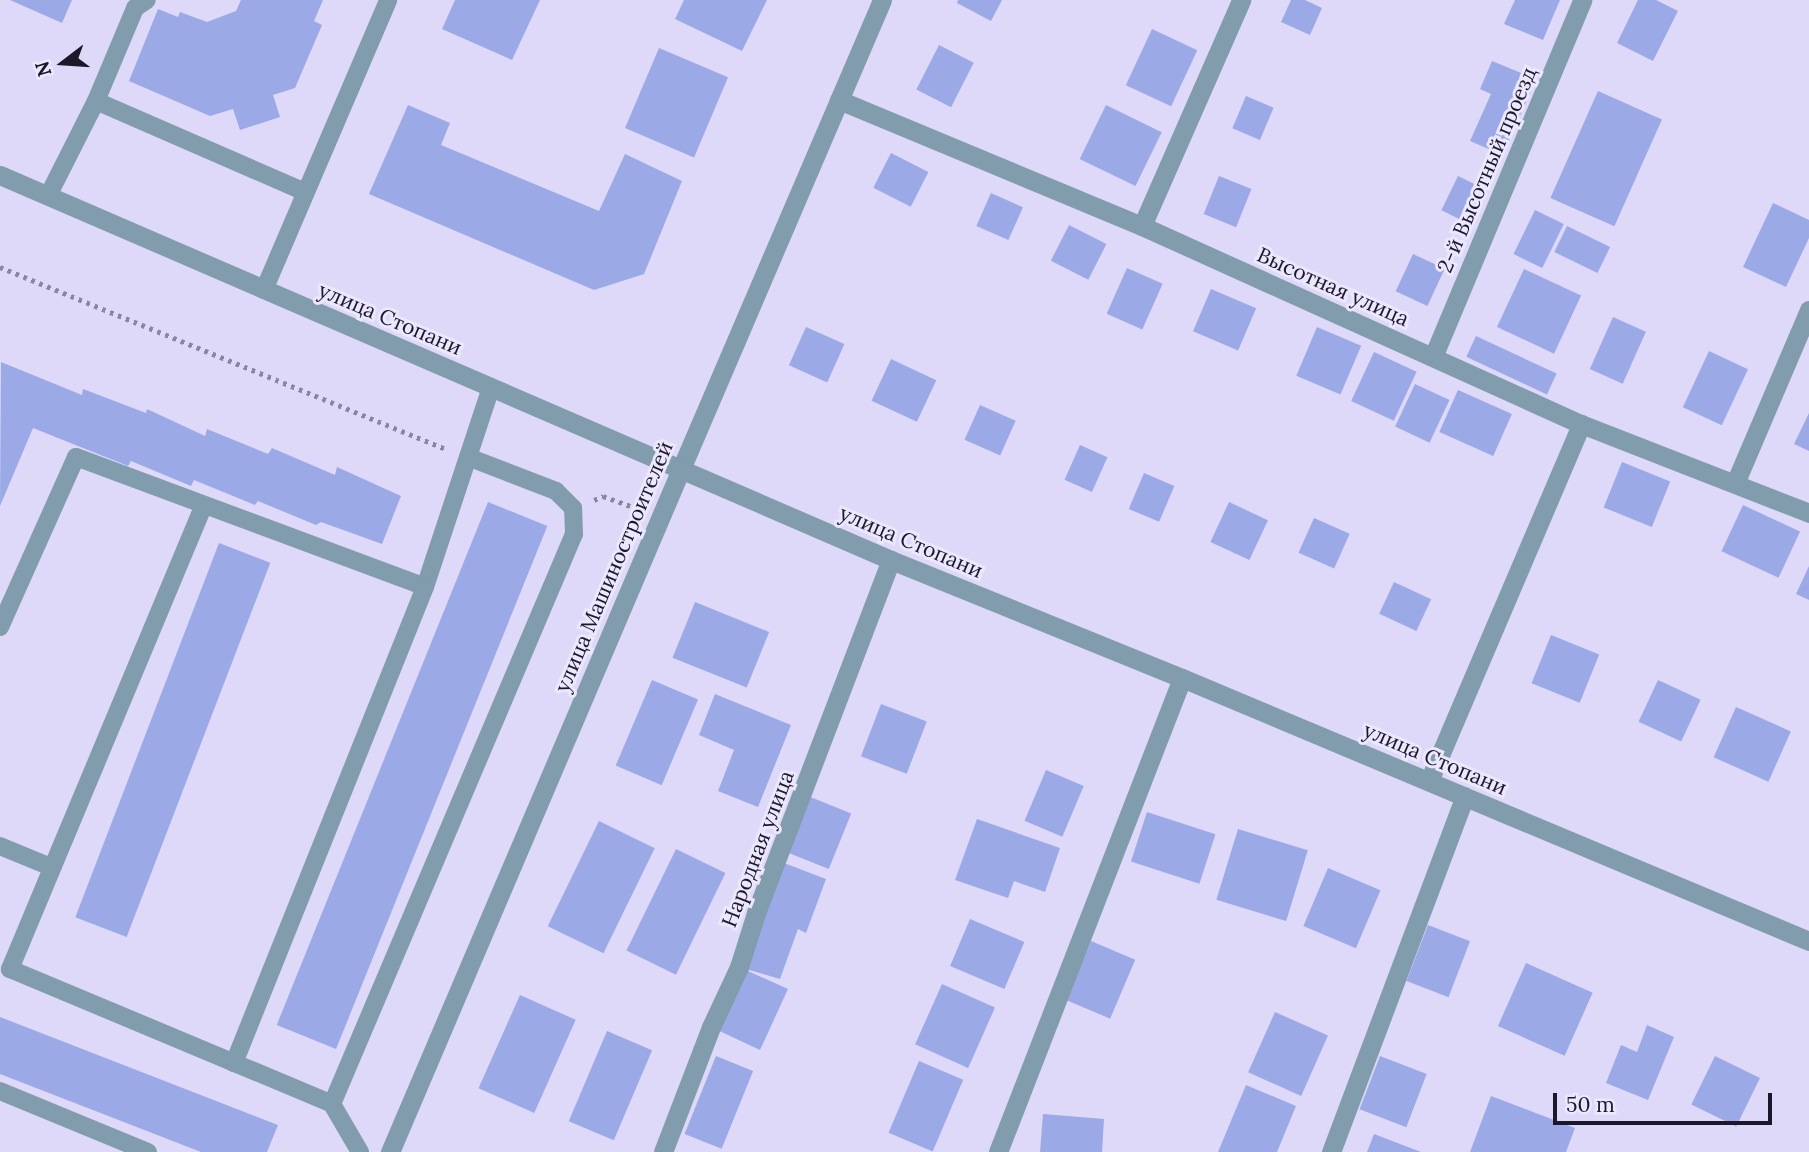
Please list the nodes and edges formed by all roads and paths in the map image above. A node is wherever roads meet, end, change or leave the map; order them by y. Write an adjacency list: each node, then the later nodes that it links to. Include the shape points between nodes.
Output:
1 (147, 0): 7 (lane, via 135,8)
2 (388, 0): 9 (lane)
3 (882, 0): 6 (street, улица Машиностроителей)
4 (1241, 0): 11 (street)
5 (1582, 0): 15 (street, 2-й Высотный проезд)
6 (839, 100): 11 (street, Высотная улица); 19 (street, улица Машиностроителей)
7 (96, 101): 9 (lane); 10 (lane)
8 (0, 174): 10 (street, улица Стопани)
9 (305, 192): 13 (lane)
10 (48, 196): 13 (street, улица Стопани)
11 (1142, 226): 15 (street, Высотная улица)
12 (0, 267): 18 (path)
13 (264, 290): 16 (street, улица Стопани)
14 (1809, 310): 20 (street)
15 (1433, 357): 17 (street, Высотная улица)
16 (491, 388): 18 (lane); 19 (street, улица Стопани)
17 (1581, 424): 20 (street, Высотная улица); 29 (street)
18 (468, 457): 22 (lane, via 556,491); 26 (lane)
19 (681, 469): 25 (street, улица Стопани); 39 (street, улица Машиностроителей)
20 (1736, 481): 24 (street, Высотная улица)
21 (203, 507): 26 (lane); 27 (lane, via 76,457); 32 (lane)
22 (573, 508): 23 (path, via 603,496); 36 (lane, via 574,534)
23 (646, 512)
24 (1809, 513)
25 (891, 560): 28 (street, улица Стопани); 40 (street, Народная улица, via 739,967)
26 (425, 587): 34 (lane)
27 (0, 627)
28 (1182, 678): 29 (street, улица Стопани); 41 (street)
29 (1429, 781): 30 (street, улица Стопани)
30 (1465, 796): 33 (street, улица Стопани); 42 (street)
31 (0, 846): 32 (lane)
32 (51, 867): 34 (lane, via 10,969)
33 (1809, 941)
34 (234, 1063): 36 (lane)
35 (0, 1091): 37 (lane)
36 (332, 1104): 38 (lane)
37 (148, 1152)
38 (360, 1152)
39 (390, 1152)
40 (663, 1152)
41 (998, 1152)
42 (1331, 1152)

